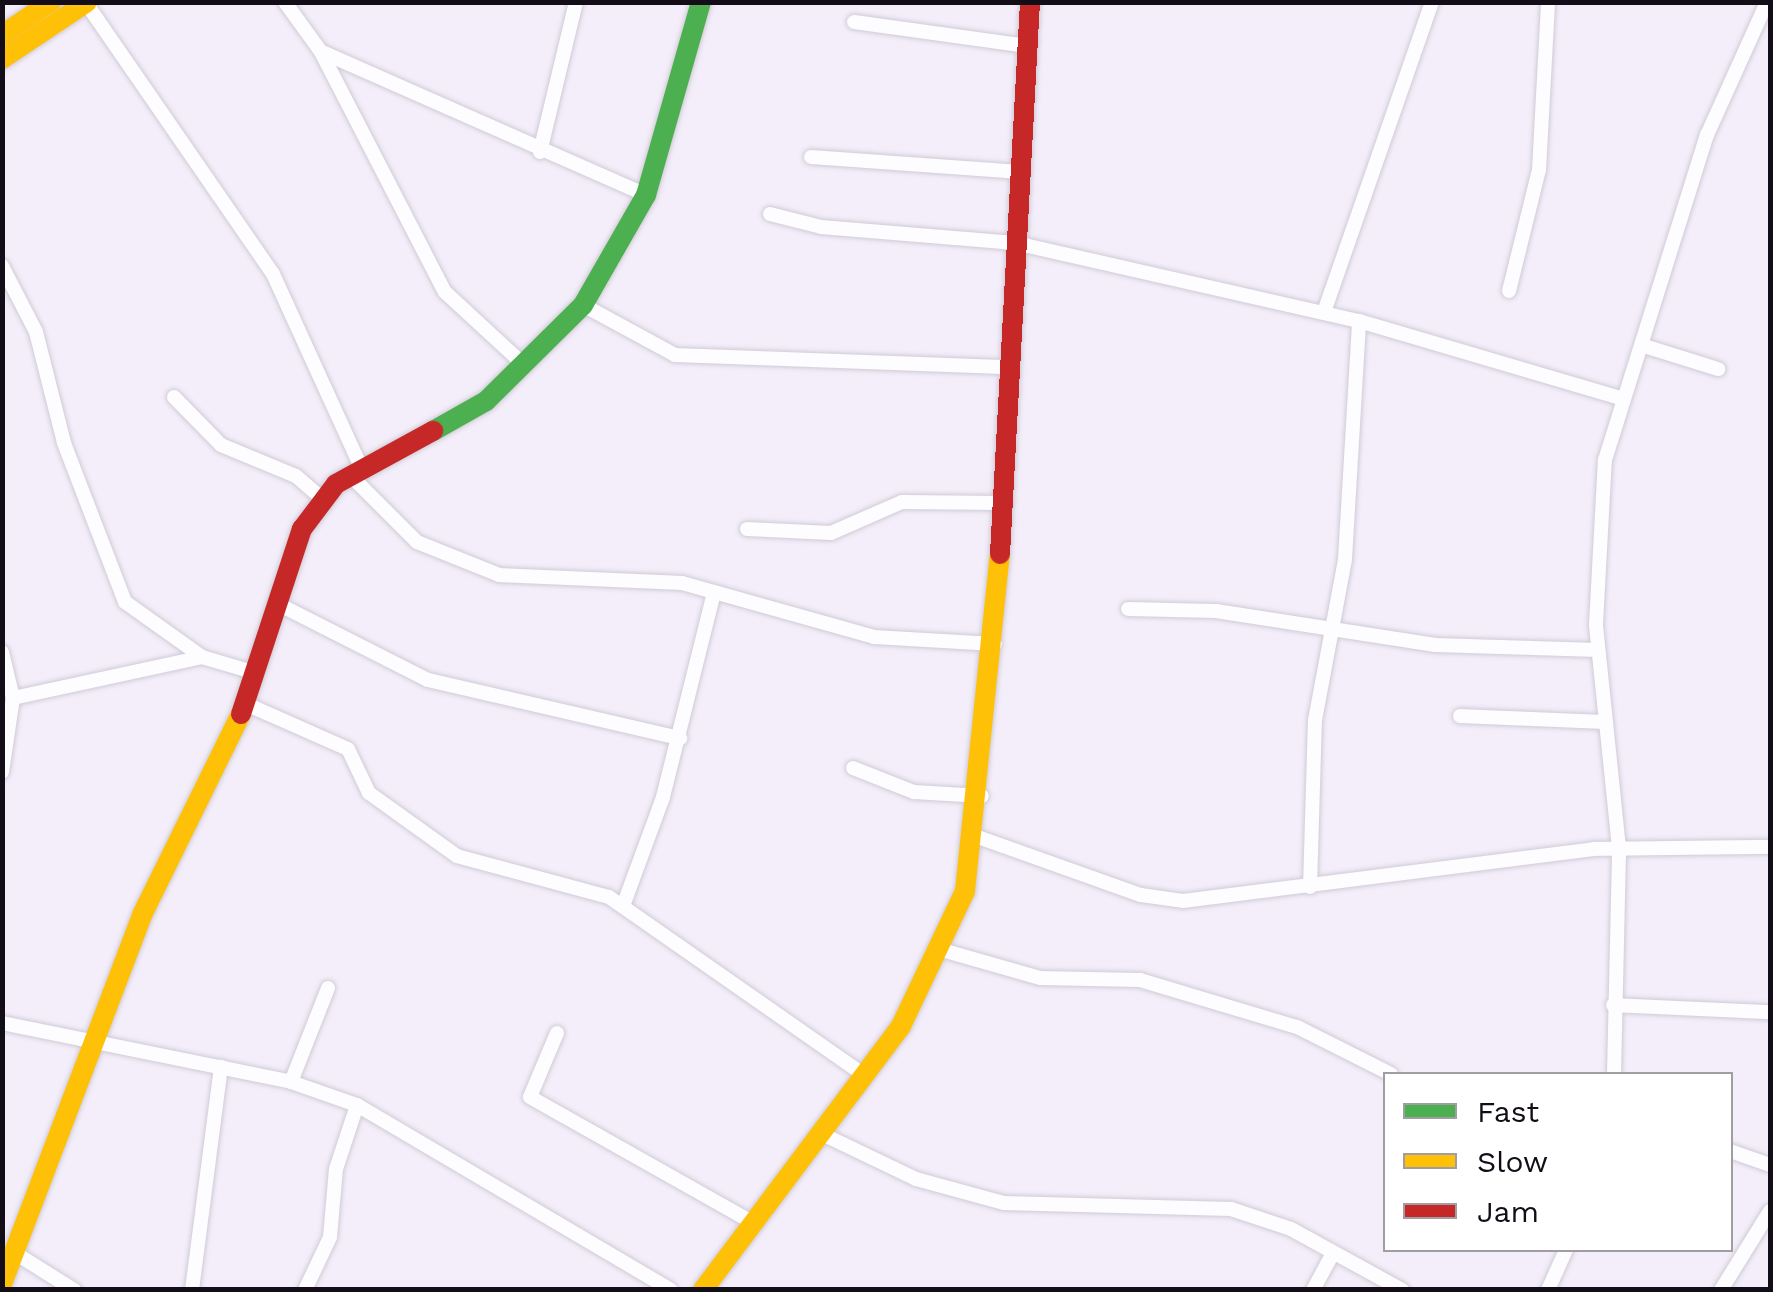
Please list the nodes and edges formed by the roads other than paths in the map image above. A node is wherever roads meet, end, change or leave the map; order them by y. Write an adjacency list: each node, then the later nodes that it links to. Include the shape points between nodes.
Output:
1 (51, 2): 11 (main road)
2 (285, 2): 13 (street)
3 (576, 2): 15 (street)
4 (702, 2): 18 (main road)
5 (1030, 2): 12 (main road)
6 (1432, 2): 24 (street)
7 (1548, 2): 22 (street, via 1539,170)
8 (1768, 2): 26 (street, via 1707,135)
9 (86, 3): 14 (main road); 32 (street, via 273,274)
10 (854, 22): 12 (street)
11 (2, 35)
12 (1028, 46): 17 (main road)
13 (321, 52): 15 (street); 27 (street, via 445,292)
14 (2, 59)
15 (540, 152): 18 (street)
16 (811, 158): 17 (street)
17 (1020, 172): 20 (main road)
18 (646, 195): 23 (main road)
19 (770, 214): 20 (street, via 820,227)
20 (1015, 243): 24 (street); 28 (main road)
21 (2, 266): 43 (street, via 36,332 64,442 124,602)
22 (1509, 290)
23 (583, 305): 27 (main road); 28 (street, via 675,355)
24 (1324, 312): 25 (street)
25 (1359, 321): 31 (street); 39 (street, via 1345,559)
26 (1642, 345): 29 (street); 31 (street)
27 (523, 364): 32 (main road, via 486,402)
28 (1009, 367): 34 (main road)
29 (1718, 370)
30 (174, 398): 33 (street, via 220,446 296,476)
31 (1624, 399): 41 (street, via 1597,520)
32 (357, 472): 33 (main road); 36 (street, via 417,542 498,575)
33 (320, 497): 37 (main road)
34 (1001, 502): 35 (street, via 902,502 831,533); 40 (main road)
35 (747, 529)
36 (714, 592): 40 (street, via 874,637); 49 (street)
37 (278, 604): 44 (main road); 49 (street, via 428,680)
38 (1128, 610): 39 (street, via 1216,611)
39 (1328, 630): 41 (street, via 1434,646); 57 (street)
40 (995, 644): 53 (main road)
41 (1598, 650): 48 (street)
42 (2, 652): 45 (street)
43 (202, 658): 44 (street); 45 (street)
44 (256, 673): 46 (main road)
45 (13, 698): 50 (street)
46 (246, 704): 58 (street, via 348,749 369,793 458,856 586,888); 65 (main road, via 144,913)
47 (1460, 716): 48 (street)
48 (1604, 722): 56 (street)
49 (680, 738): 58 (street)
50 (5, 749): 52 (street)
51 (853, 768): 53 (street, via 914,792)
52 (2, 772)
53 (982, 796): 54 (main road)
54 (975, 836): 57 (street, via 1141,895 1183,901); 59 (main road)
55 (1770, 847): 56 (street)
56 (1619, 848): 57 (street); 61 (street)
57 (1310, 886)
58 (623, 906): 69 (street)
59 (942, 950): 67 (street, via 1040,978 1140,980 1297,1027); 69 (main road)
60 (328, 988): 70 (street)
61 (1613, 1004): 62 (street); 68 (street)
62 (1770, 1012)
63 (2, 1023): 65 (street)
64 (556, 1033): 76 (street, via 530,1097)
65 (100, 1040): 66 (street); 78 (main road)
66 (222, 1067): 70 (street); 82 (street)
67 (1387, 1072)
68 (1614, 1072)
69 (864, 1075): 72 (main road)
70 (291, 1082): 71 (street)
71 (357, 1105): 83 (street, via 336,1169 330,1237); 84 (street)
72 (820, 1133): 76 (main road); 79 (street, via 916,1178 1004,1203 1188,1202 1291,1229)
73 (1733, 1153): 74 (street)
74 (1770, 1165)
75 (1770, 1211): 89 (street)
76 (754, 1224): 85 (main road)
77 (1565, 1252): 88 (street)
78 (15, 1253): 80 (main road); 81 (street)
79 (1333, 1253): 86 (street); 87 (street)
80 (2, 1284)
81 (74, 1290)
82 (192, 1290)
83 (305, 1290)
84 (671, 1290)
85 (703, 1290)
86 (1312, 1290)
87 (1402, 1290)
88 (1548, 1290)
89 (1721, 1290)

